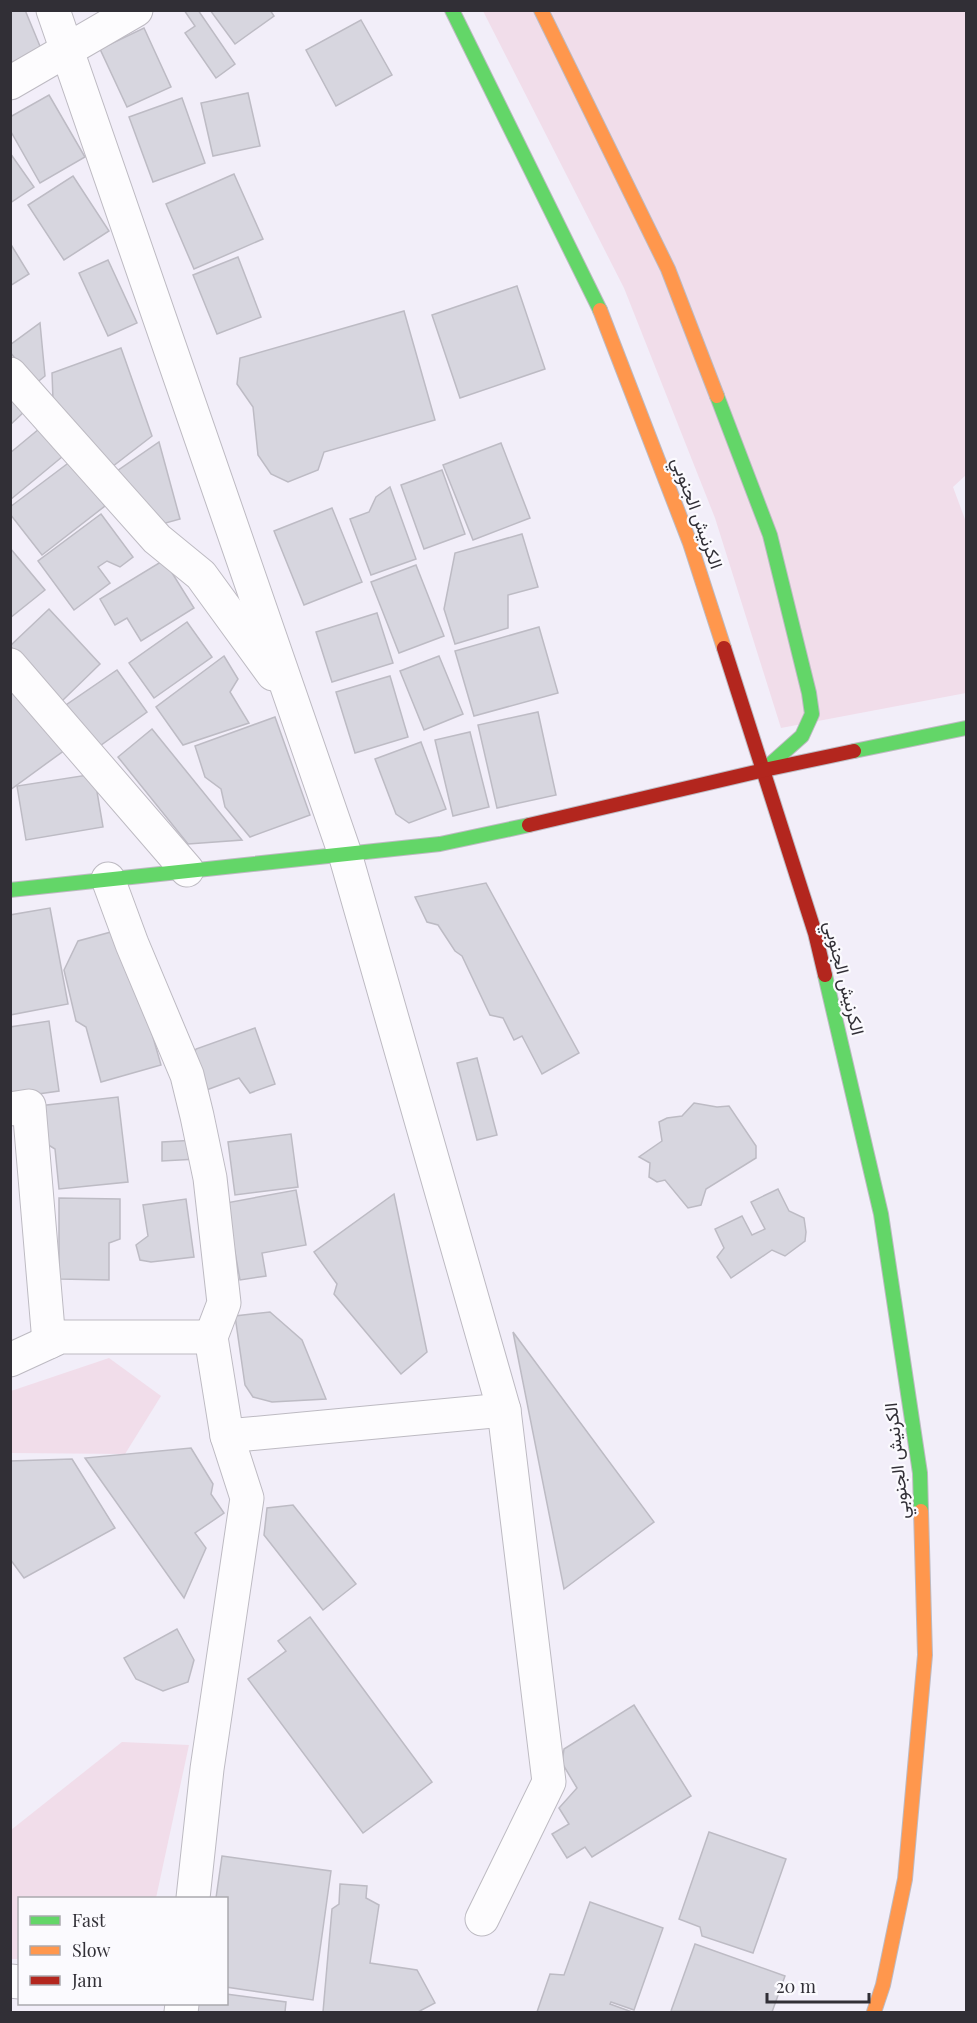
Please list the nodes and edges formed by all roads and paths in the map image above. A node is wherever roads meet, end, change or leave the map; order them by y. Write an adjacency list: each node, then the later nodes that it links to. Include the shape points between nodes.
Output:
1 (53, 10): 5 (street)
2 (136, 10): 5 (street)
3 (452, 10): 11 (main road, الكرنيش الجنوبي, via 599,307 690,543)
4 (541, 10): 11 (main road, via 668,269 770,535 812,714 802,736)
5 (68, 51): 6 (street); 9 (street)
6 (10, 83)
7 (10, 374): 9 (street, via 157,539 201,576)
8 (10, 664): 13 (street)
9 (292, 700): 12 (street)
10 (966, 728): 11 (main road)
11 (764, 770): 12 (main road, via 440,844); 24 (main road, الكرنيش الجنوبي, via 815,933 881,1214 920,1473 926,1655 905,1879)
12 (345, 854): 13 (main road); 20 (street)
13 (187, 870): 14 (main road)
14 (108, 879): 15 (main road); 17 (street, via 187,1075 197,1116 210,1178 224,1303)
15 (10, 890)
16 (10, 1109): 18 (street, via 29,1106)
17 (210, 1337): 18 (street, via 60,1337); 21 (street)
18 (49, 1342): 19 (street)
19 (10, 1360)
20 (504, 1410): 21 (street); 23 (street, via 549,1782)
21 (227, 1436): 22 (street, via 247,1498 207,1768)
22 (193, 1897)
23 (482, 1919)
24 (874, 2013)

